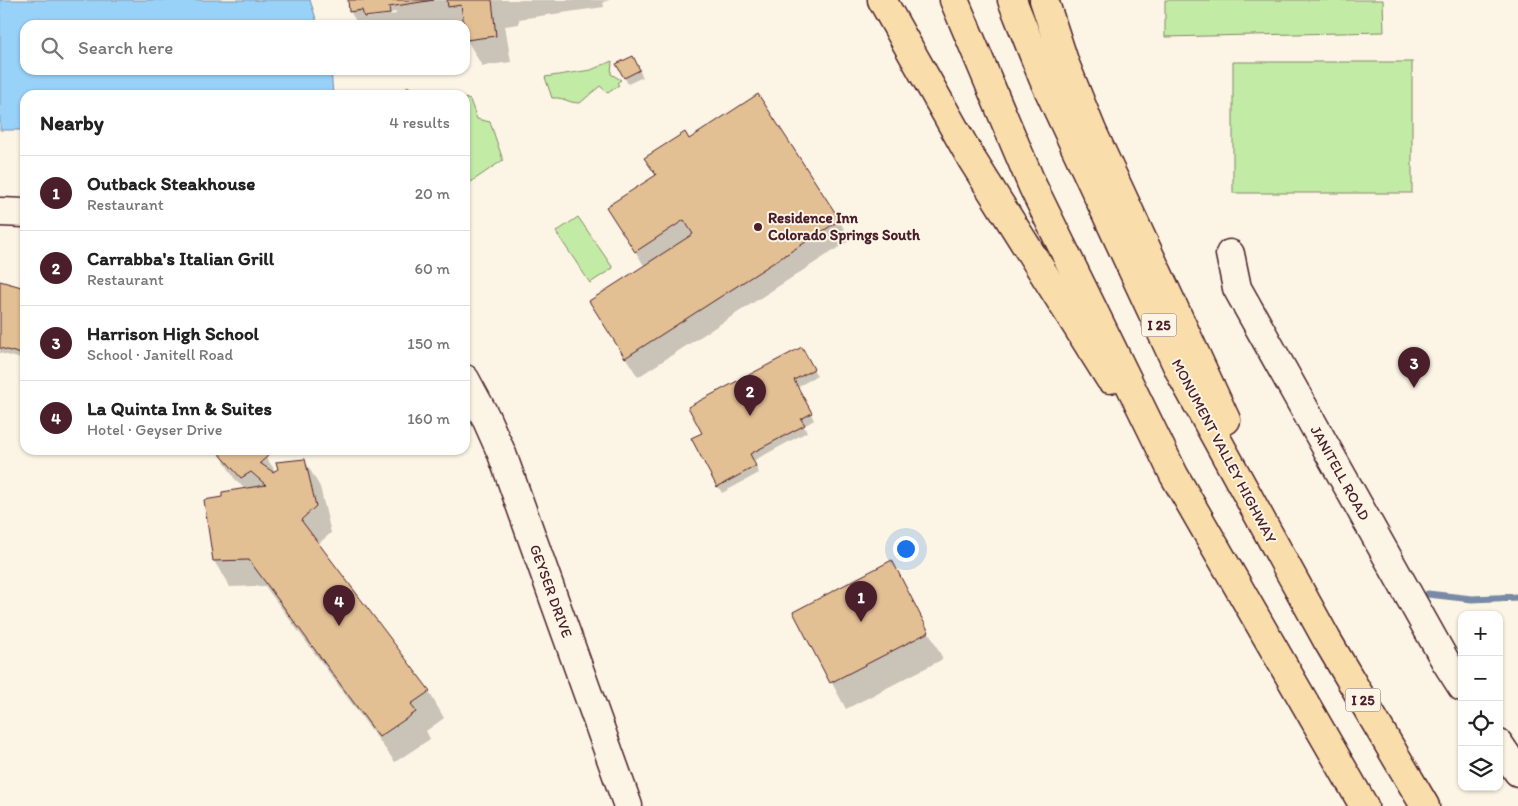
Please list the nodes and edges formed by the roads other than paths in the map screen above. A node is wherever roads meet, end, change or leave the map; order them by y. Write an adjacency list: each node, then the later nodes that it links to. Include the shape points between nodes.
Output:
1 (882, 0): 9 (highway, via 971,158)
2 (954, 0): 9 (highway, via 1033,187 1174,475)
3 (1012, 0): 10 (highway, MONUMENT VALLEY HIGHWAY / I 25, via 1043,78 1182,376)
4 (1044, 0): 10 (highway, via 1092,131)
5 (0, 212): 6 (street)
6 (20, 213)
7 (1230, 254): 11 (street, JANITELL ROAD, via 1237,288)
8 (470, 388): 14 (street, GEYSER DRIVE, via 502,454)
9 (1217, 549): 15 (highway)
10 (1326, 640): 16 (highway, MONUMENT VALLEY HIGHWAY / I 25)
11 (1458, 680)
12 (1500, 746): 13 (street)
13 (1518, 772)
14 (628, 806)
15 (1364, 806)
16 (1426, 806)

